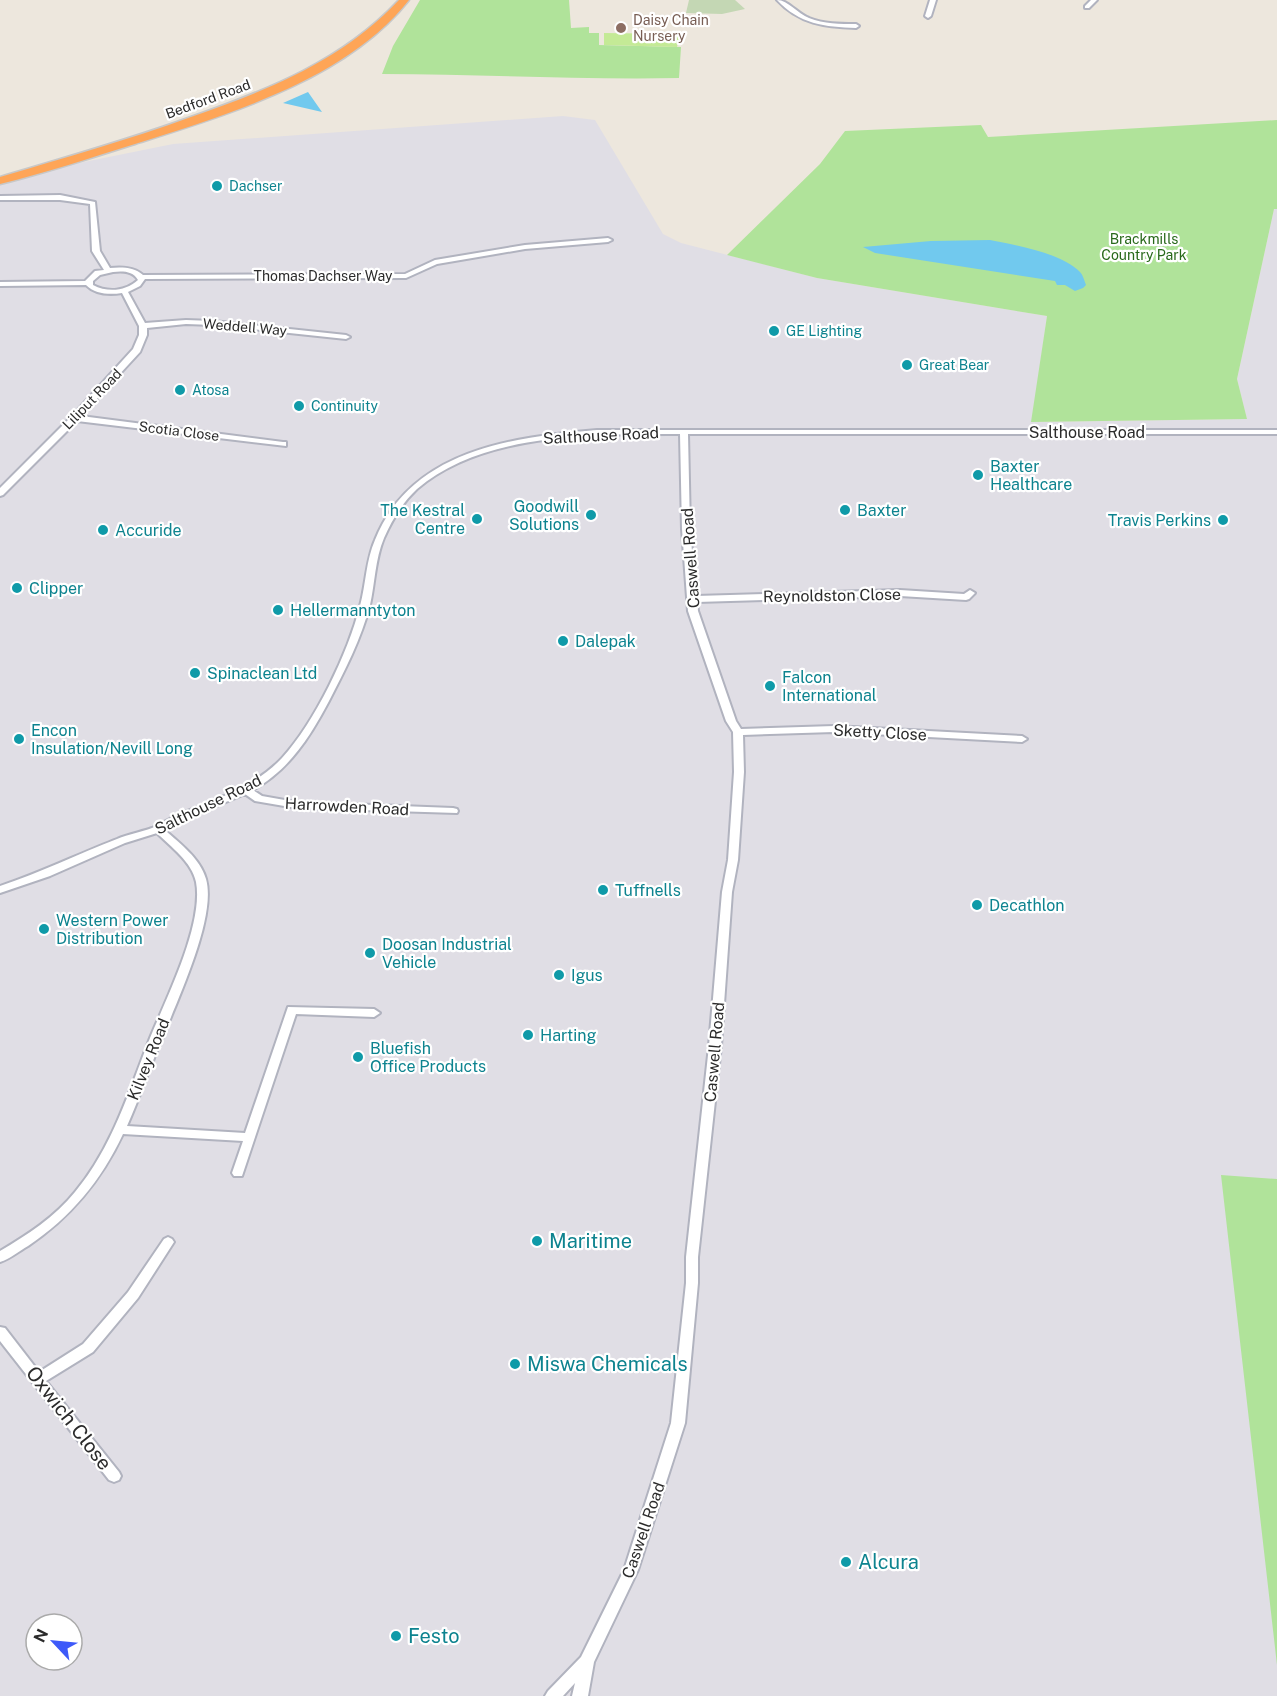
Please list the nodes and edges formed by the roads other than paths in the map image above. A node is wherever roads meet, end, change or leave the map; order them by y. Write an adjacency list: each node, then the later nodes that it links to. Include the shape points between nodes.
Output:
1 (404, 0): 8 (highway, Bedford Road, via 361,42 281,86 194,121)
2 (780, 0): 7 (street, via 808,20)
3 (933, 0): 6 (street)
4 (1091, 3): 5 (street)
5 (1102, 5)
6 (928, 16)
7 (856, 26)
8 (0, 181)
9 (0, 198): 11 (street, via 93,203 96,252)
10 (608, 240): 12 (street, Thomas Dachser Way, via 525,247 435,262 406,276)
11 (108, 271): 12 (street, Thomas Dachser Way, via 129,270); 13 (street, via 92,276)
12 (142, 277): 15 (street, via 140,283)
13 (88, 283): 14 (street); 15 (street, via 100,291)
14 (0, 284)
15 (124, 291): 16 (street)
16 (143, 326): 17 (street, Weddell Way, via 213,323); 18 (street, Liliput Road, via 136,350)
17 (346, 337)
18 (75, 418): 21 (street, Scotia Close); 22 (street, Liliput Road)
19 (1277, 432): 20 (street, Salthouse Road)
20 (684, 433): 24 (street, Caswell Road); 27 (street, Salthouse Road, via 597,432 531,439 462,459 415,487 403,497 379,539 363,612 342,669 325,701 287,758)
21 (283, 444)
22 (0, 493)
23 (970, 593): 24 (street, Reynoldston Close, via 966,597 900,593)
24 (691, 599): 25 (street, Caswell Road, via 709,664)
25 (738, 732): 26 (street, Sketty Close, via 834,729); 40 (street, Caswell Road, via 740,772 733,860 678,1423 631,1570)
26 (1022, 739)
27 (245, 789): 28 (street, Harrowden Road, via 259,799 296,805); 29 (street, Salthouse Road)
28 (453, 811)
29 (160, 830): 30 (street, Salthouse Road, via 136,835); 32 (street, Kilvey Road, via 197,868 202,887 197,929)
30 (0, 890)
31 (374, 1013): 33 (street, via 292,1010)
32 (119, 1130): 33 (street); 36 (street, Kilvey Road, via 104,1161 78,1197 34,1236)
33 (250, 1137): 34 (street)
34 (238, 1173)
35 (168, 1242): 38 (street, via 133,1295 88,1348)
36 (0, 1257)
37 (0, 1332): 38 (street, Oxwich Close)
38 (39, 1379): 39 (street, Oxwich Close)
39 (114, 1476)
40 (586, 1662): 41 (street, Caswell Road); 42 (street, Caswell Road)
41 (553, 1696)
42 (580, 1696)

